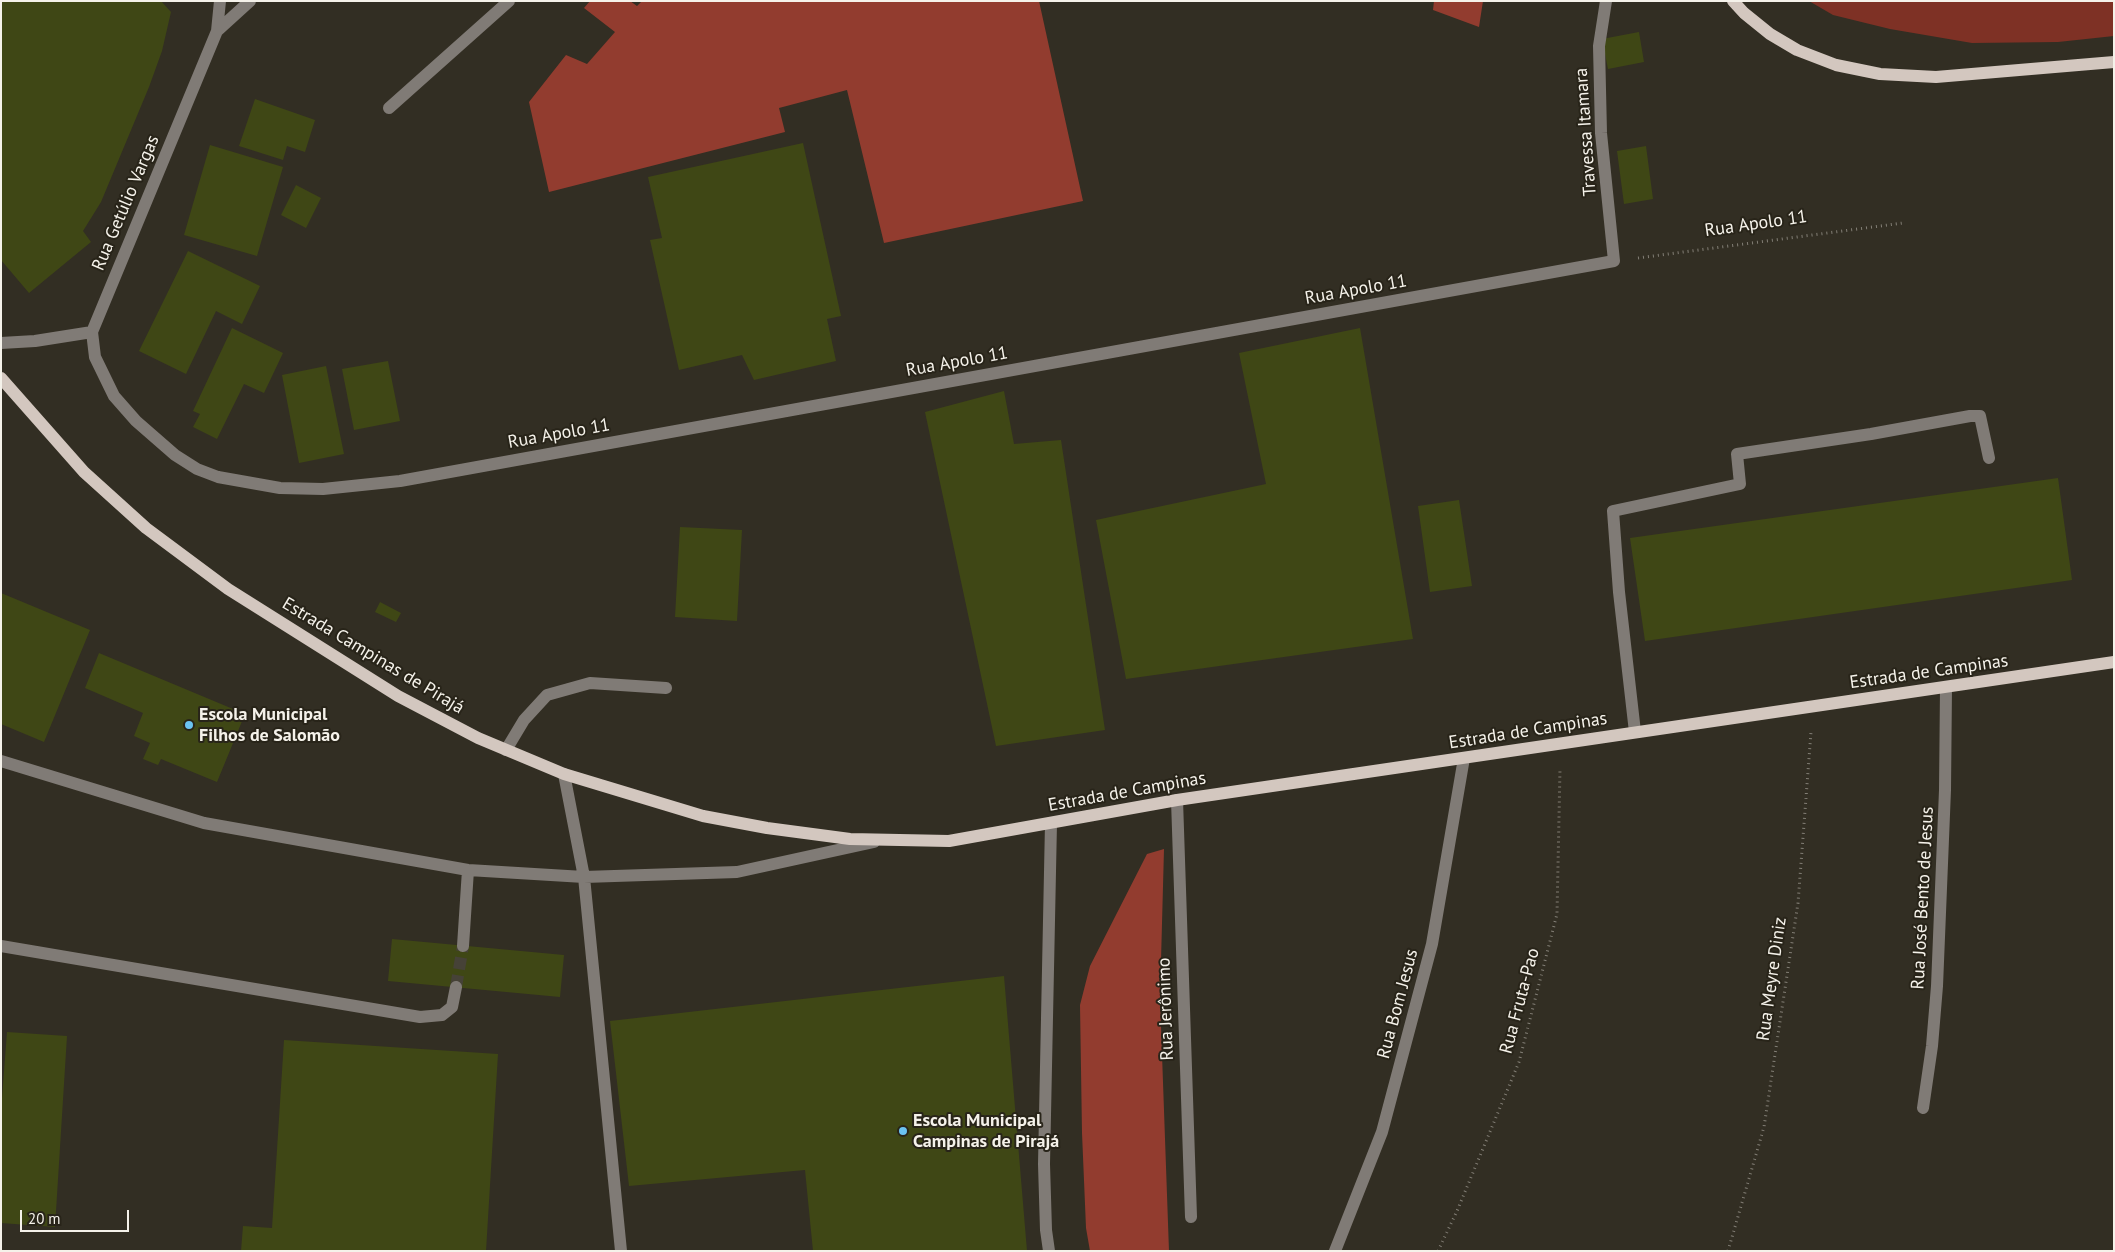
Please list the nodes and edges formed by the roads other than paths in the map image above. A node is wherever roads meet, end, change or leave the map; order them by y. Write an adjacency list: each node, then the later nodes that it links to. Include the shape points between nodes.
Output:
1 (220, 1): 6 (street, Rua Getúlio Vargas)
2 (250, 1): 6 (street)
3 (508, 1): 8 (street)
4 (1606, 1): 9 (street, Travessa Itamara, via 1599,46 1601,132)
5 (1733, 1): 7 (main road, via 1770,34 1798,50 1836,65 1880,74 1936,76)
6 (217, 31): 10 (street, Rua Getúlio Vargas)
7 (2114, 62)
8 (389, 108)
9 (1614, 261): 10 (street, Rua Apolo 11, via 400,481 323,489 280,488 218,477 175,455 136,421 114,396 95,357)
10 (92, 332): 11 (street)
11 (1, 343)
12 (1, 378): 18 (main road, Estrada Campinas de Pirajá, via 84,472 146,528 228,589 398,696)
13 (1988, 458): 17 (street, via 1980,416 1970,416 1737,454 1740,484 1614,511 1621,618)
14 (2114, 662): 16 (main road, Estrada de Campinas)
15 (666, 688): 18 (street, via 590,684 547,695 524,720)
16 (1946, 688): 17 (main road, Estrada de Campinas); 31 (street, Rua José Bento de Jesus, via 1943,856 1936,986)
17 (1635, 732): 19 (main road, Estrada de Campinas)
18 (506, 750): 21 (main road, Estrada Campinas de Pirajá)
19 (1464, 758): 22 (main road, Estrada de Campinas); 35 (street, Rua Bom Jesus, via 1432,944 1382,1132)
20 (1, 761): 26 (street, via 204,823)
21 (564, 774): 24 (main road, Estrada Campinas de Pirajá, via 703,816 776,830); 27 (street)
22 (1177, 800): 23 (main road, Estrada de Campinas); 32 (street, Rua Jerônimo)
23 (1051, 823): 25 (main road, Estrada de Campinas); 34 (street, via 1044,1164 1046,1230)
24 (886, 840): 25 (main road, Estrada Campinas de Pirajá); 27 (street, via 737,872)
25 (949, 841)
26 (468, 870): 27 (street); 29 (street)
27 (584, 877): 33 (street)
28 (1, 946): 30 (street, via 420,1018 442,1015 452,1008)
29 (463, 946)
30 (456, 987)
31 (1923, 1108)
32 (1191, 1217)
33 (621, 1251)
34 (1050, 1251)
35 (1335, 1251)

